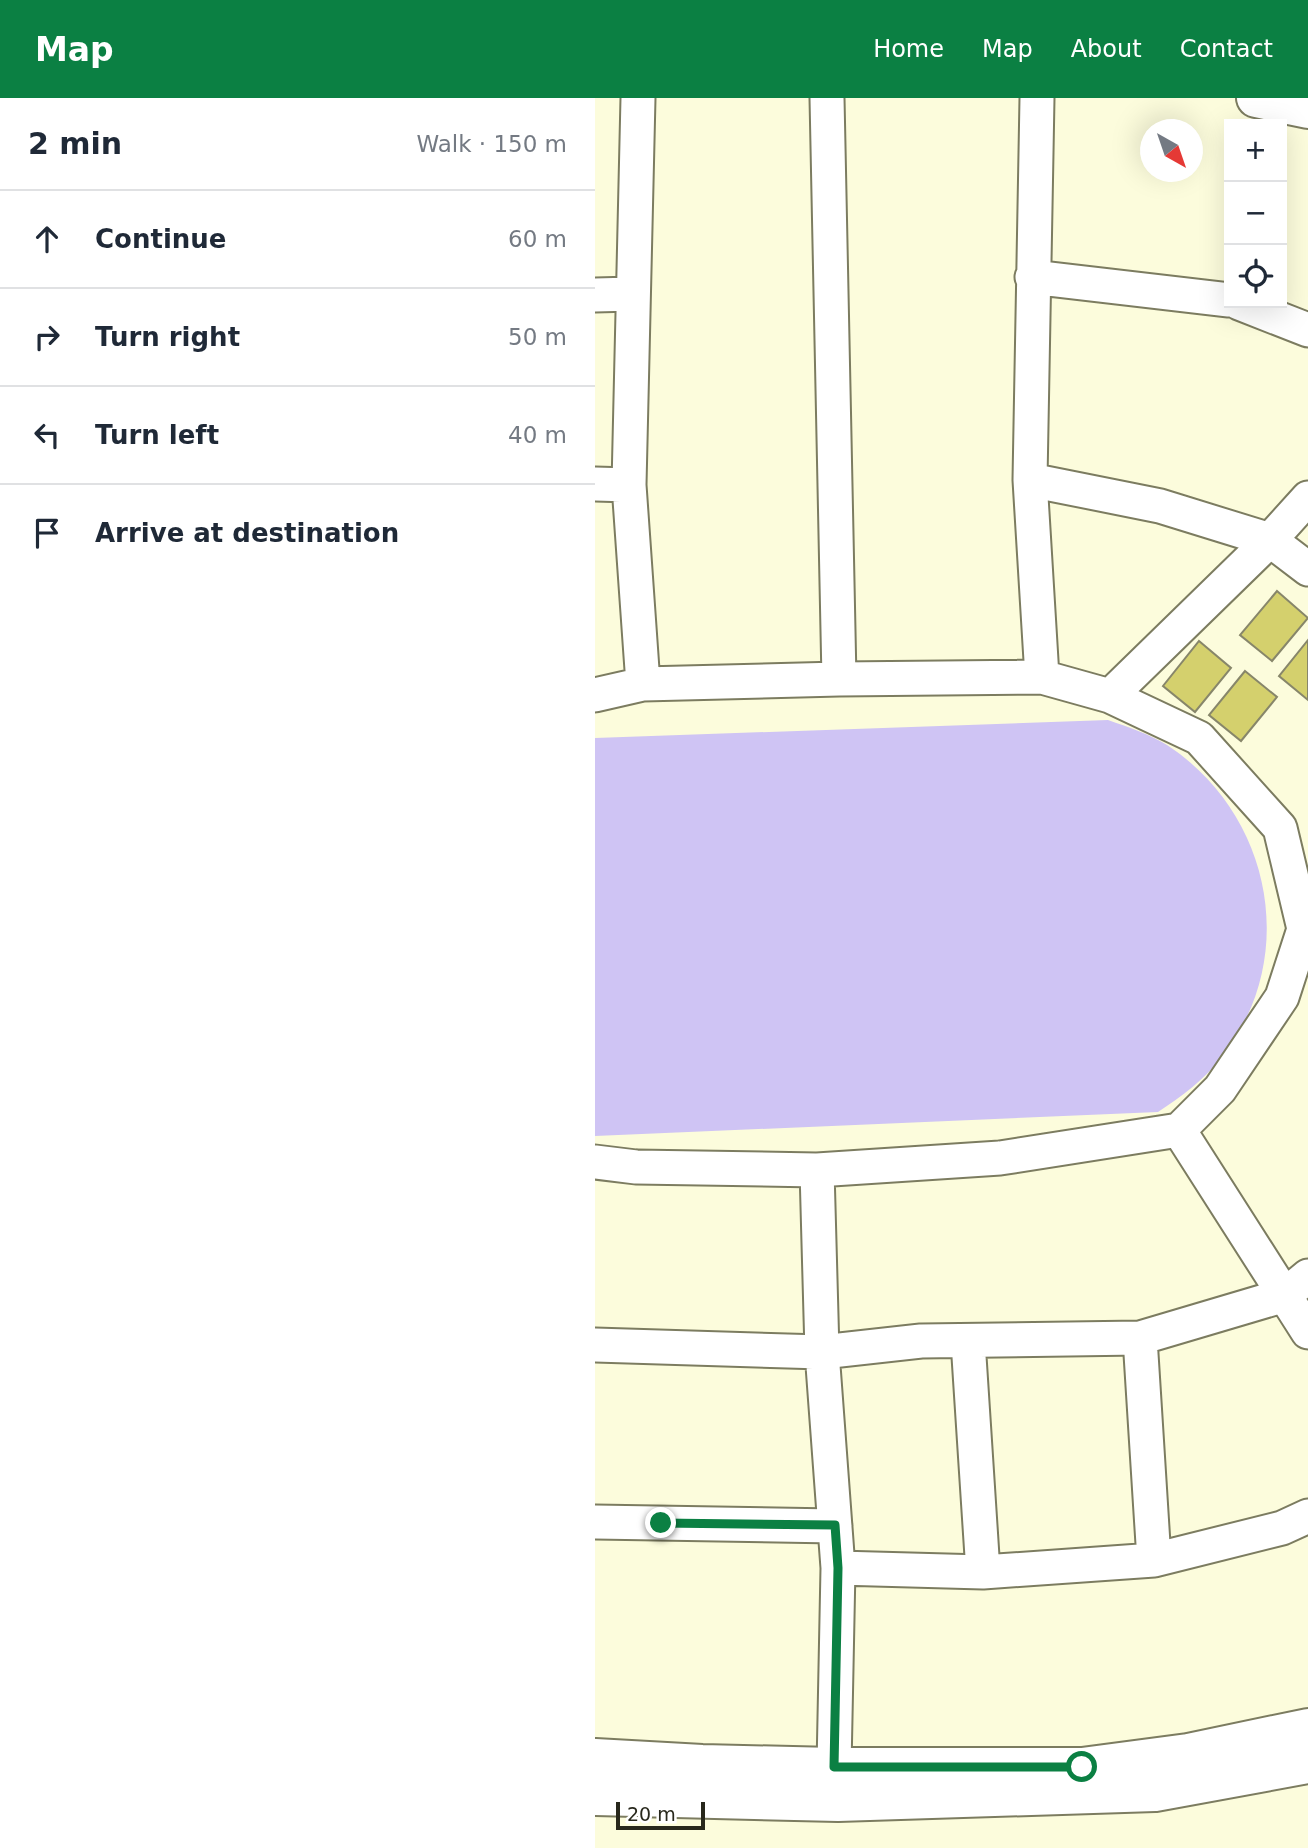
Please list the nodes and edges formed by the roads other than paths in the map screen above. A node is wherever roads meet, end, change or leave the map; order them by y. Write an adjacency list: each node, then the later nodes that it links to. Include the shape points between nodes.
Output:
1 (638, 98): 7 (street)
2 (827, 98): 19 (street)
3 (1037, 98): 6 (street)
4 (1256, 98): 5 (street)
5 (1308, 109)
6 (1032, 277): 9 (street); 12 (street)
7 (633, 294): 8 (street); 14 (street)
8 (595, 295)
9 (1224, 299)
10 (1252, 308): 11 (street)
11 (1308, 330)
12 (1030, 480): 16 (street, via 1160,506); 18 (street)
13 (595, 484): 14 (street)
14 (629, 485): 20 (street)
15 (1308, 498): 16 (street)
16 (1271, 540): 17 (street); 22 (street)
17 (1308, 569)
18 (1042, 677): 19 (street); 22 (street)
19 (839, 679): 20 (street)
20 (643, 684): 21 (street)
21 (595, 695)
22 (1109, 696): 23 (street, via 1199,738 1280,828)
23 (1306, 929): 24 (street, via 1282,998 1220,1089)
24 (1179, 1130): 26 (street, via 1000,1158); 27 (street)
25 (595, 1163): 26 (street)
26 (817, 1170): 32 (street)
27 (1296, 1285): 28 (street); 29 (street)
28 (1308, 1332)
29 (1140, 1338): 30 (street); 36 (street)
30 (968, 1341): 32 (street); 38 (street)
31 (595, 1345): 32 (street)
32 (822, 1352): 35 (street)
33 (1308, 1516): 36 (street, via 1283,1528)
34 (595, 1522): 35 (street)
35 (835, 1525): 37 (street)
36 (1154, 1560): 38 (street)
37 (838, 1568): 38 (street); 42 (street)
38 (983, 1572)
39 (1308, 1728): 42 (street, via 1188,1753 1082,1767)
40 (595, 1758): 42 (street, via 702,1764)
41 (1308, 1764): 42 (street, via 1155,1792)
42 (836, 1785): 43 (street)
43 (595, 1796)

